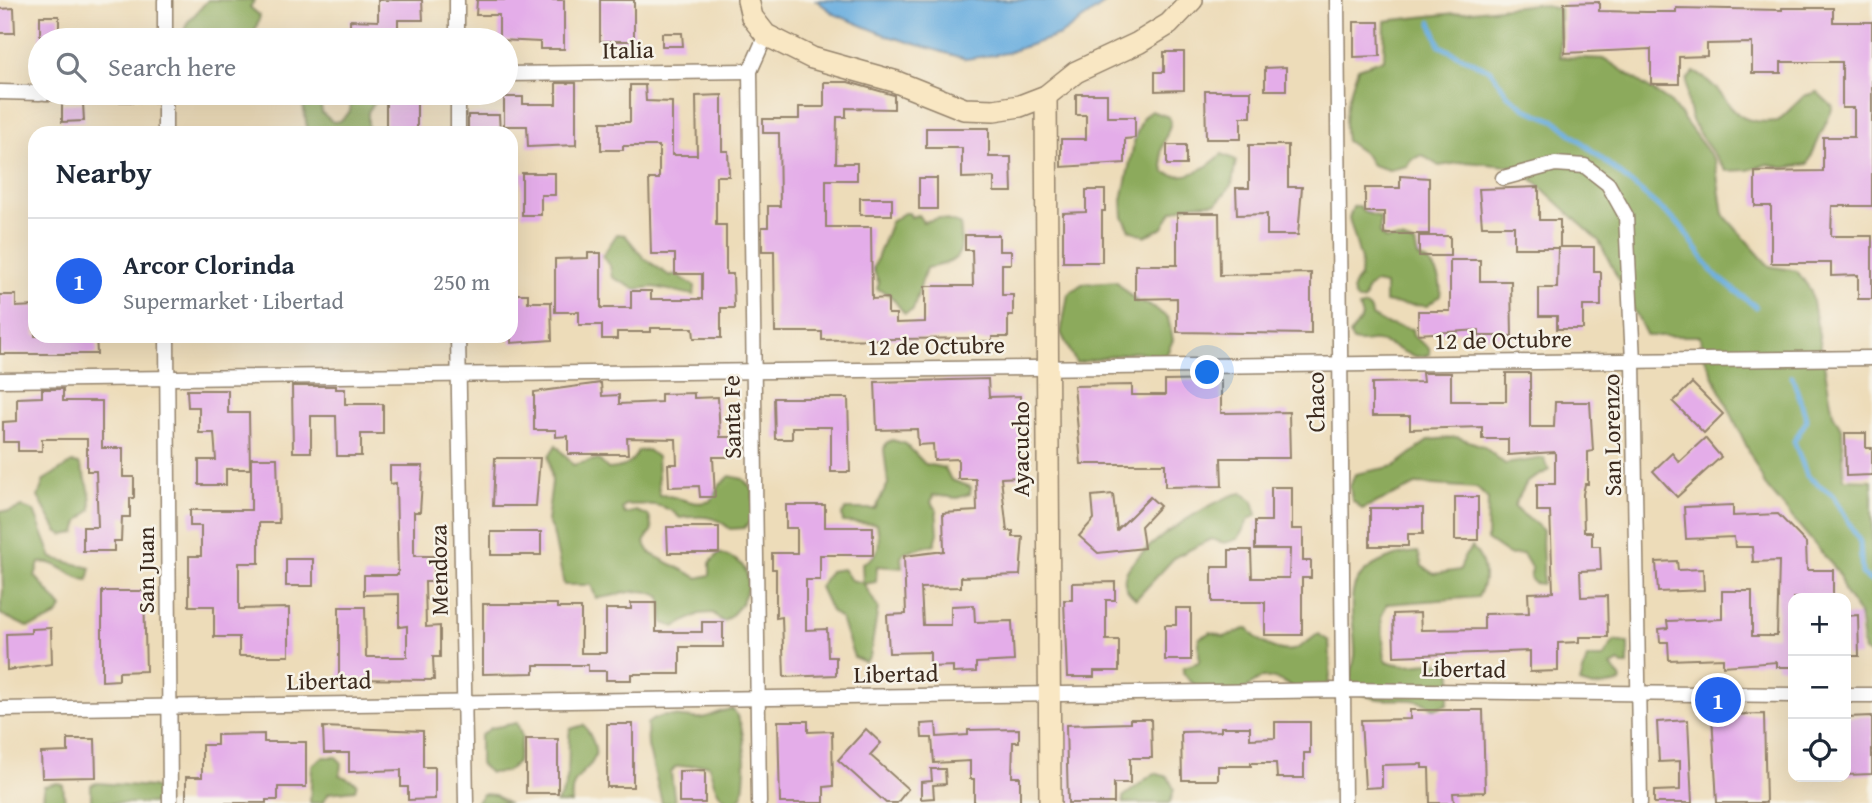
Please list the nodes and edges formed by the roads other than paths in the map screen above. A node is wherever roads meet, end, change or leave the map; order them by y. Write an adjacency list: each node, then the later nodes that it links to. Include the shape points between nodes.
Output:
1 (165, 0): 6 (street)
2 (457, 0): 7 (street)
3 (748, 0): 8 (street, via 752,17)
4 (1192, 0): 13 (street, via 1169,24 1076,72)
5 (1337, 0): 23 (street, Chaco)
6 (165, 28)
7 (457, 28)
8 (766, 35): 9 (street, Santa Fe); 13 (street, via 812,58 894,81 964,109 1020,106)
9 (750, 71): 10 (street, Italia); 25 (street, Santa Fe)
10 (518, 74)
11 (0, 92): 12 (street)
12 (28, 93)
13 (1046, 96): 24 (street, Ayacucho)
14 (164, 105): 16 (street)
15 (458, 105): 17 (street)
16 (165, 126)
17 (458, 126)
18 (1503, 178): 22 (street, San Lorenzo, via 1566,163 1591,169 1616,195 1626,216)
19 (167, 343): 27 (street, San Juan)
20 (458, 343): 26 (street, Mendoza)
21 (1872, 358): 22 (street, 12 de Octubre)
22 (1633, 361): 23 (street, 12 de Octubre); 31 (street, San Lorenzo)
23 (1338, 364): 24 (street, 12 de Octubre); 29 (street, Chaco)
24 (1047, 368): 25 (street, 12 de Octubre); 30 (street, Ayacucho)
25 (754, 371): 26 (street, 12 de Octubre); 35 (street, Santa Fe)
26 (458, 374): 27 (street, 12 de Octubre); 36 (street, Mendoza)
27 (168, 378): 28 (street, 12 de Octubre); 37 (street, San Juan)
28 (0, 380)
29 (1342, 690): 30 (street, Libertad); 31 (street, Libertad); 43 (street, Chaco)
30 (1049, 694): 35 (street, Libertad); 42 (street, Ayacucho)
31 (1639, 695): 32 (street, Libertad); 44 (street, San Lorenzo)
32 (1788, 695)
33 (1851, 695): 34 (street)
34 (1872, 695)
35 (759, 698): 36 (street, Libertad); 41 (street, Santa Fe)
36 (464, 702): 37 (street, Libertad); 40 (street, Mendoza)
37 (170, 706): 38 (street, Libertad); 39 (street, San Juan)
38 (0, 709)
39 (170, 803)
40 (466, 803)
41 (759, 803)
42 (1051, 803)
43 (1344, 803)
44 (1640, 803)

